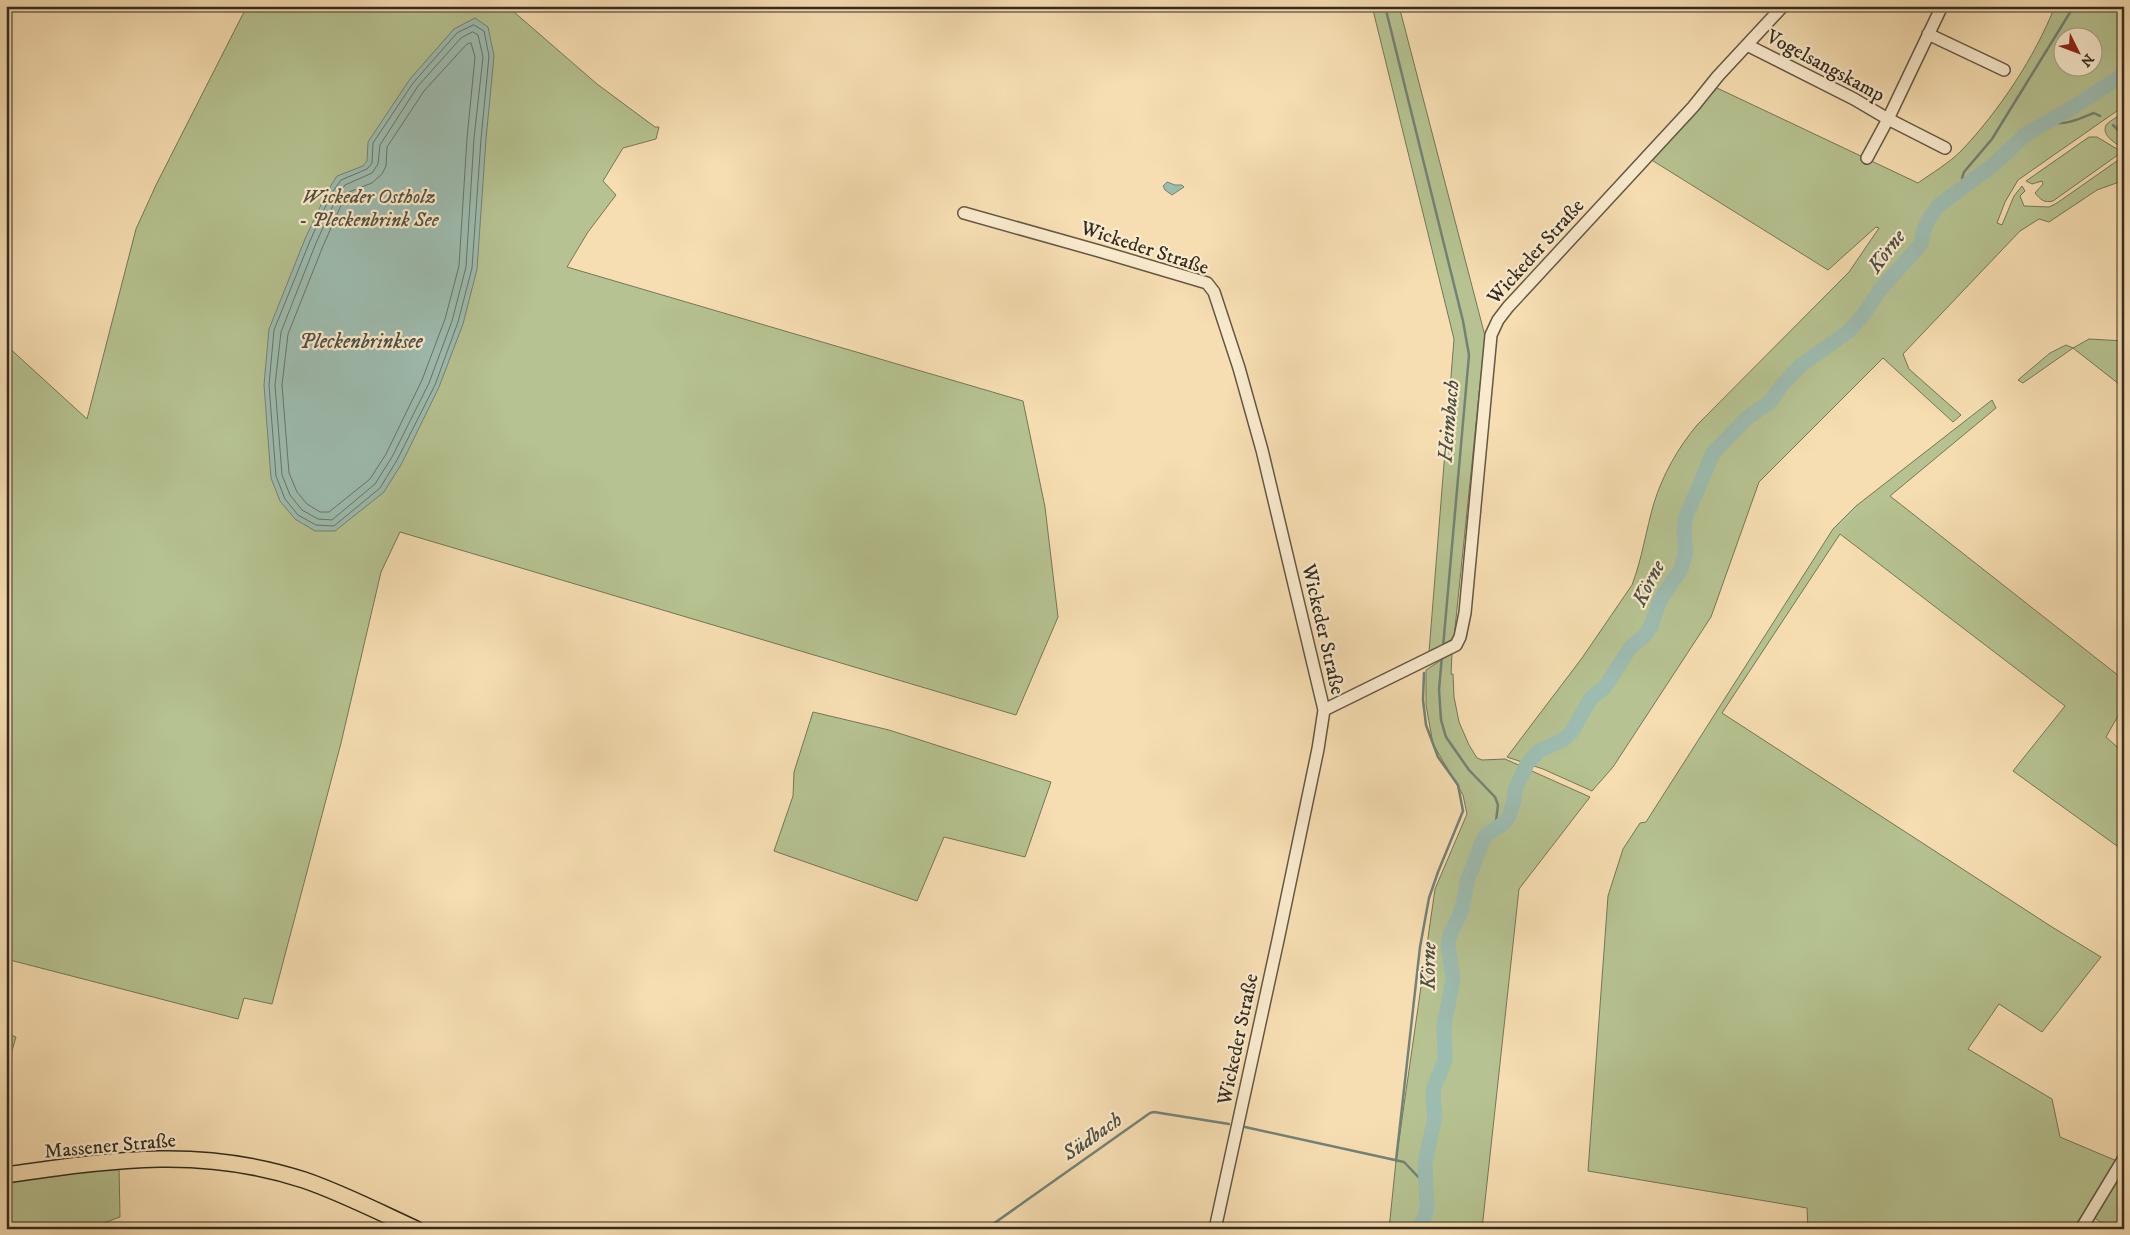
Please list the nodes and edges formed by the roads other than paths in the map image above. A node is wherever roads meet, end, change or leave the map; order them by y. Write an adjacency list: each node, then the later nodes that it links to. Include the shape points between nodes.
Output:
1 (1783, 6): 4 (street, Wickeder Straße)
2 (1942, 6): 3 (street, Vogelsangskamp)
3 (1928, 34): 5 (street); 6 (street, Vogelsangskamp)
4 (1747, 45): 6 (street, Vogelsangskamp); 10 (street, Wickeder Straße, via 1694,108 1498,320 1491,335 1465,613 1460,637 1451,649)
5 (2004, 70)
6 (1888, 119): 7 (street, Vogelsangskamp); 8 (street, Vogelsangskamp)
7 (1945, 148)
8 (1867, 158)
9 (964, 213): 10 (street, Wickeder Straße, via 1208,283 1240,368)
10 (1324, 710): 14 (street, Wickeder Straße)
11 (2124, 1158): 15 (street)
12 (6, 1175): 13 (main road, Massener Straße, via 145,1158 229,1162 305,1180)
13 (416, 1229)
14 (1215, 1229)
15 (2080, 1229)

